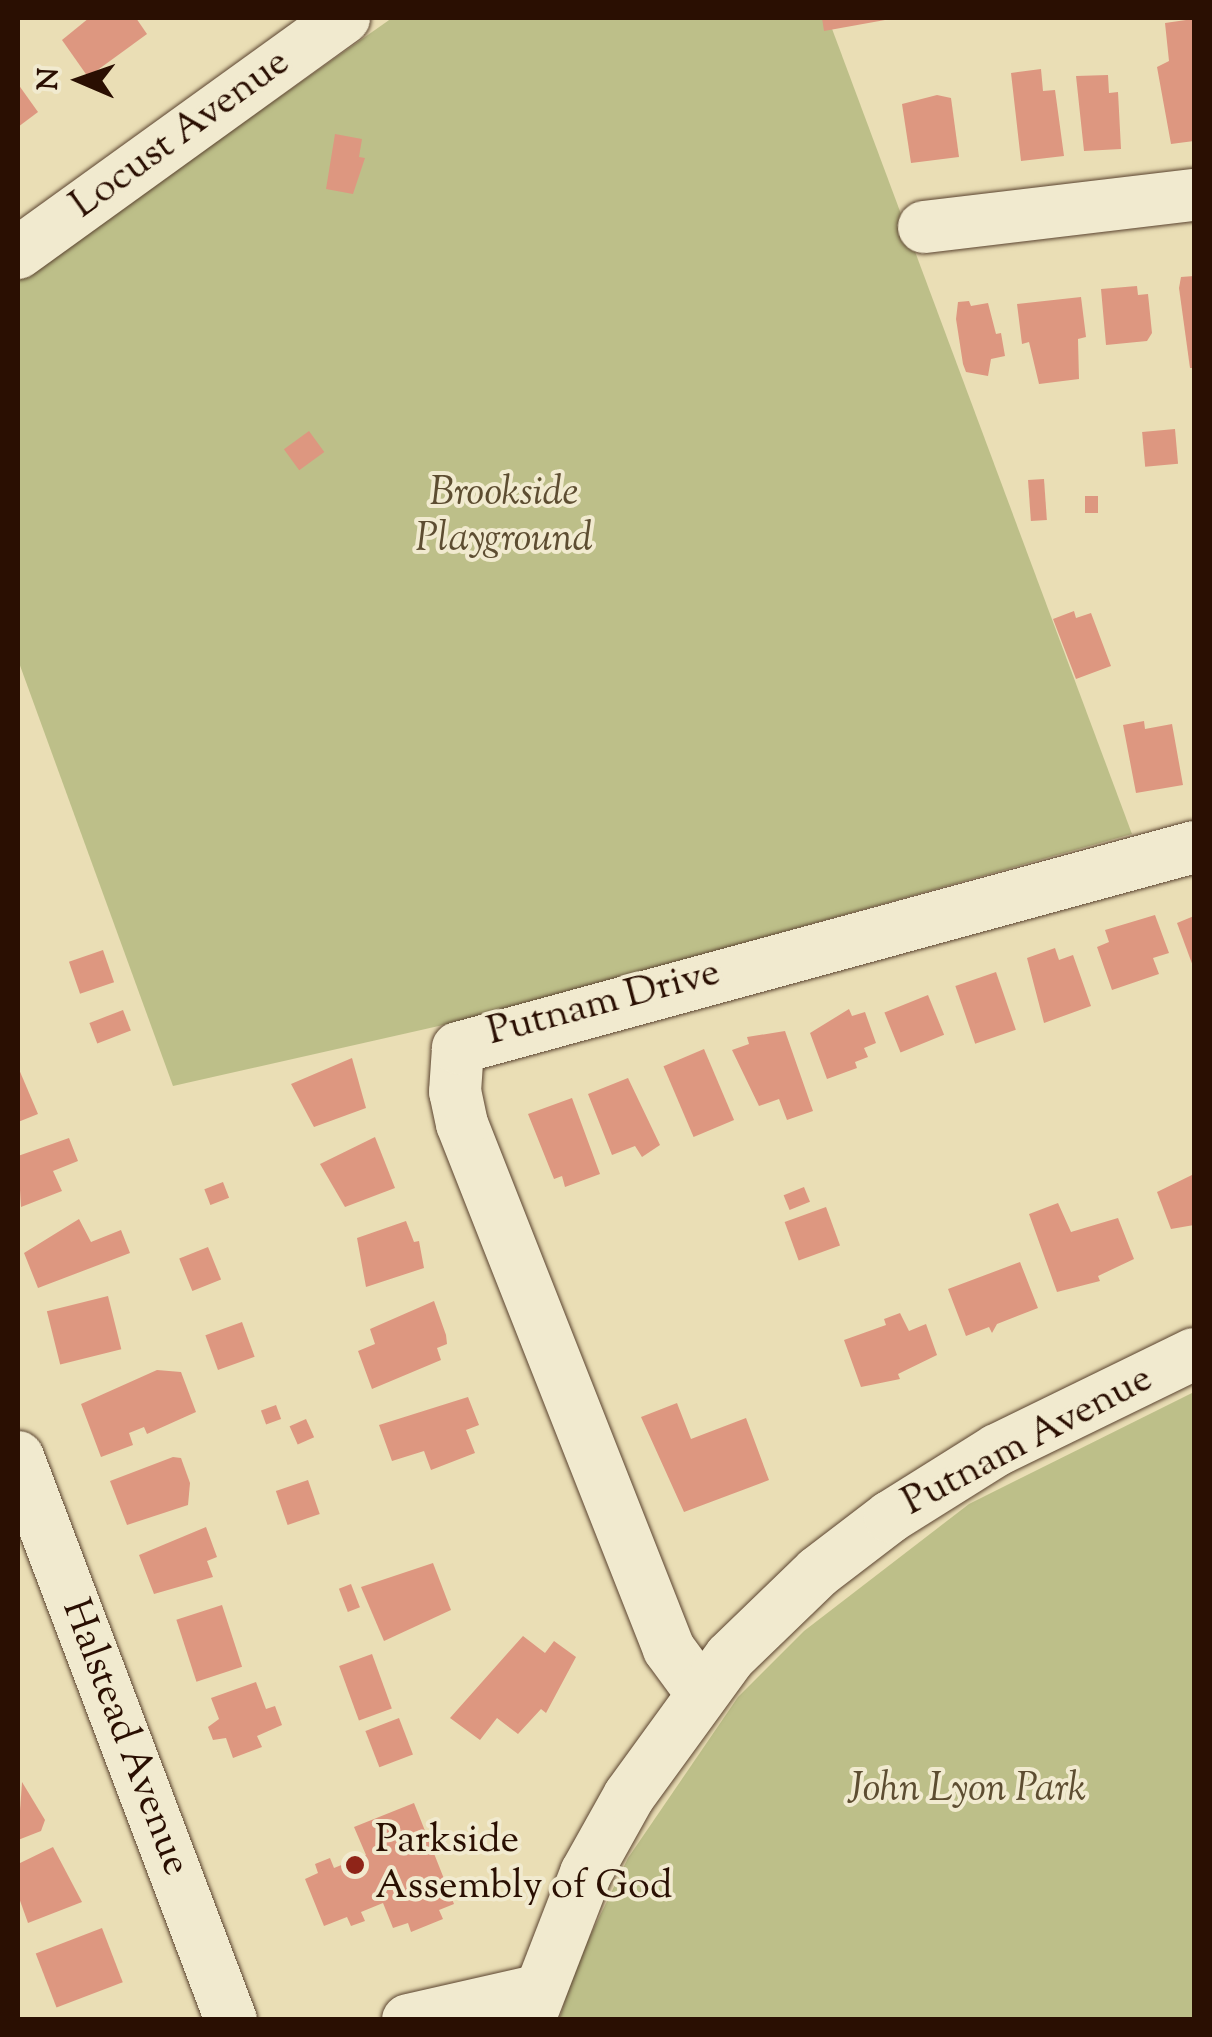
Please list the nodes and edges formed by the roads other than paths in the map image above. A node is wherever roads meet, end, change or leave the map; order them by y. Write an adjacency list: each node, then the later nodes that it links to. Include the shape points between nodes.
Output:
1 (344, 18): 4 (street, Locust Avenue)
2 (1194, 195): 3 (street)
3 (924, 227)
4 (18, 253)
5 (1194, 846): 8 (street, Putnam Drive, via 458,1048 455,1092 462,1124 668,1649)
6 (1194, 1354): 8 (street, Putnam Avenue, via 997,1450 890,1517 818,1572 730,1657)
7 (18, 1457): 10 (street, Halstead Avenue)
8 (702, 1694): 9 (street, Putnam Avenue, via 628,1796 586,1872)
9 (533, 2006): 11 (street)
10 (231, 2020)
11 (408, 2020)

